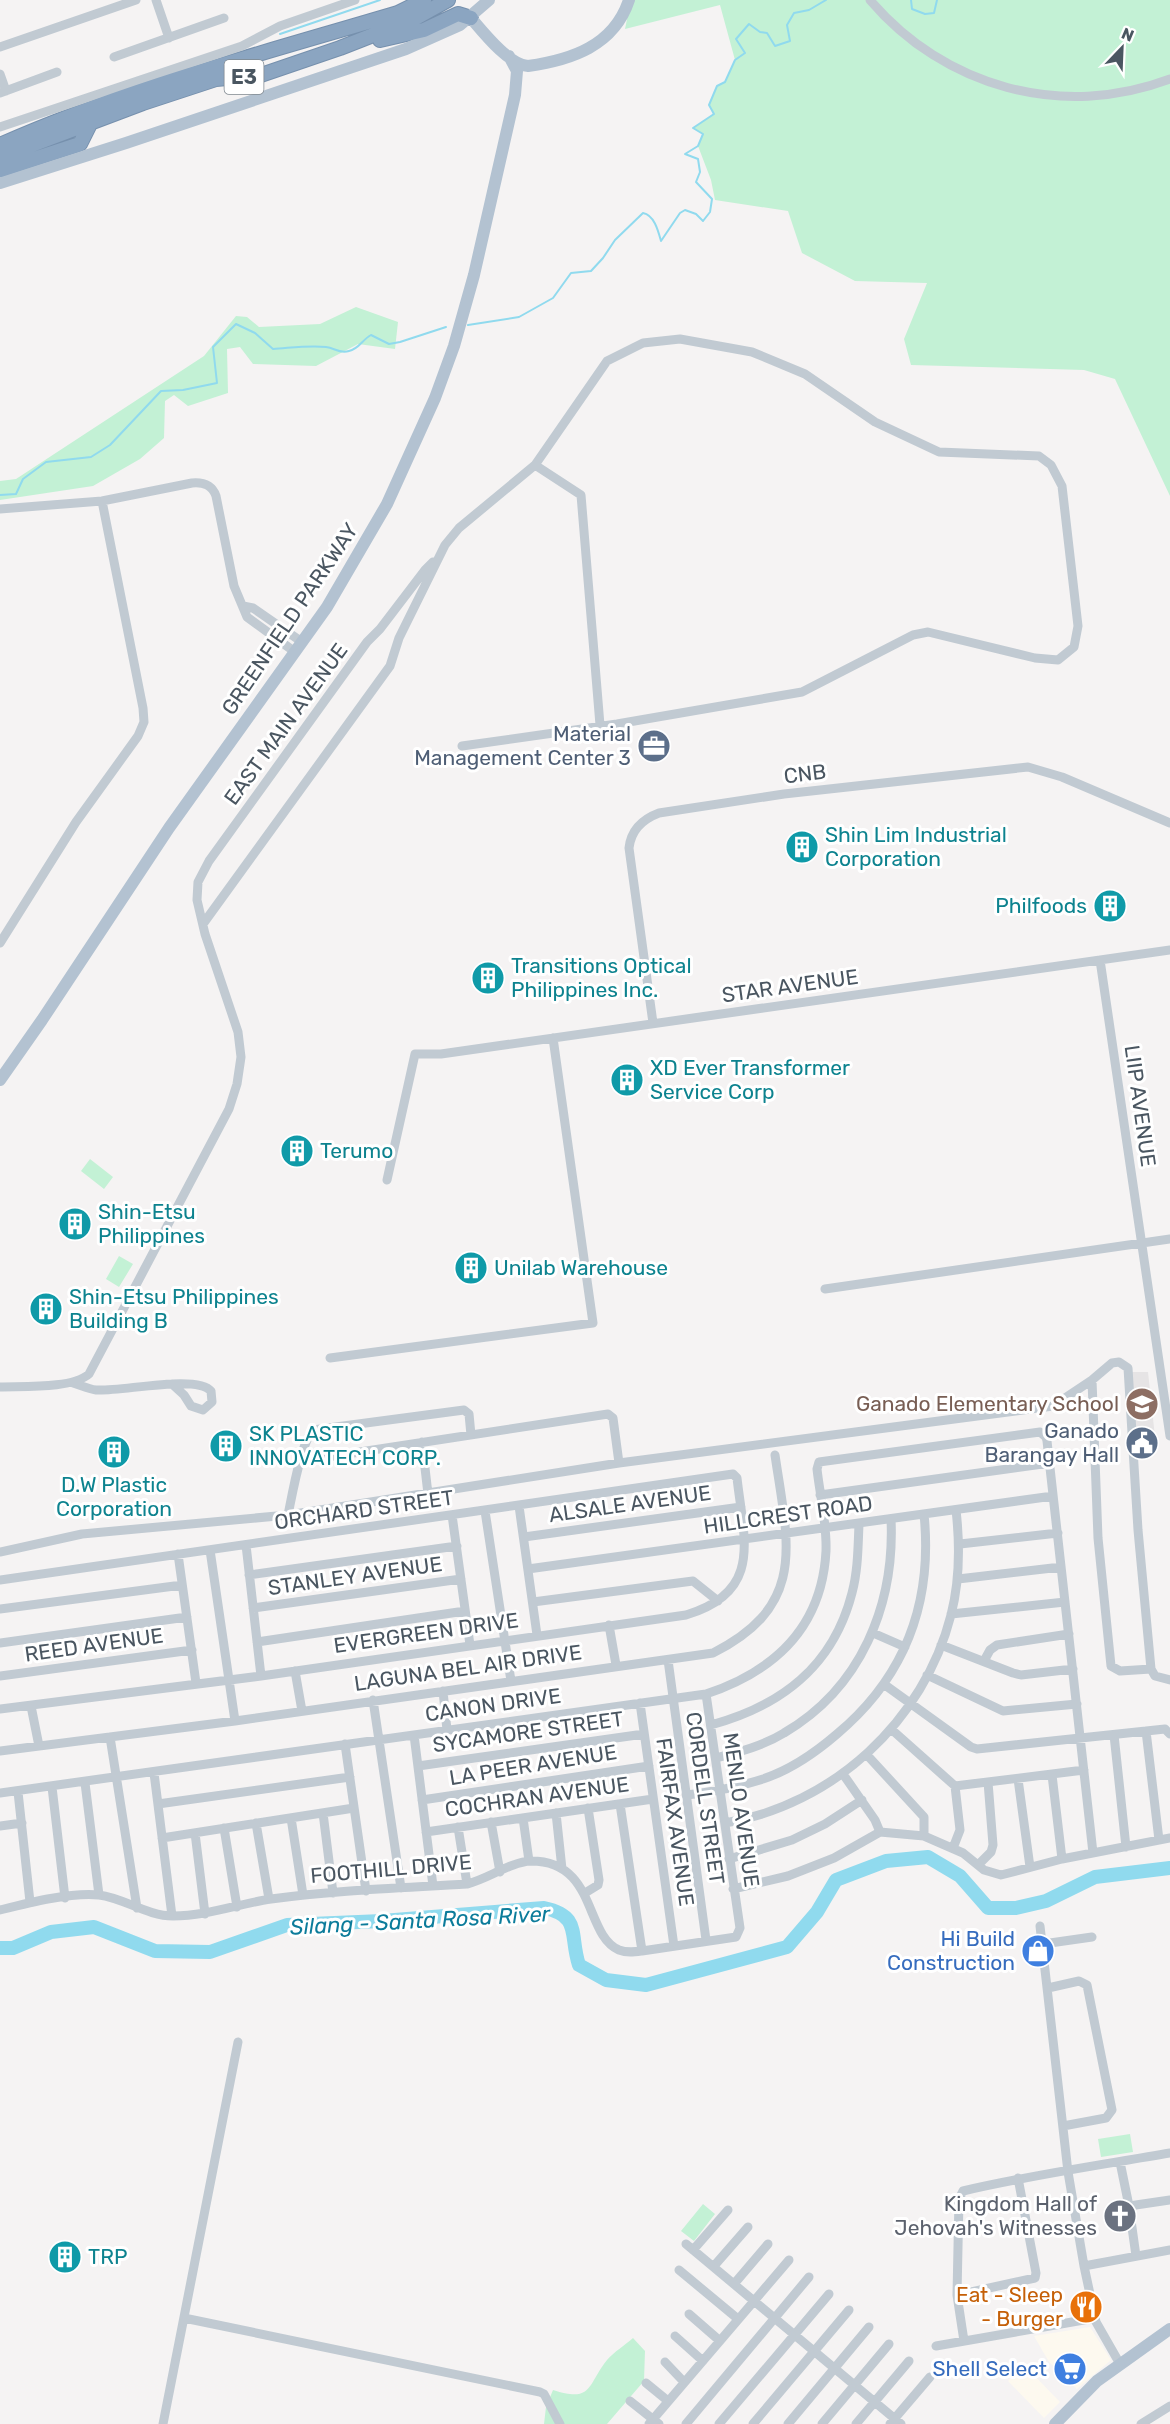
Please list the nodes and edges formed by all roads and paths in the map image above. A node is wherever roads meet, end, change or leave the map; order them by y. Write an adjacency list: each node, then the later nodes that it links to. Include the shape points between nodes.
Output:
1 (136, 0): 12 (street)
2 (156, 0): 11 (street)
3 (355, 0): 23 (street, via 280,26 242,46)
4 (424, 0): 24 (highway, E3, via 398,13 210,68 88,109)
5 (447, 0): 13 (highway, E3, via 414,19)
6 (489, 0): 10 (main road)
7 (628, 0): 16 (main road, via 615,27 593,47)
8 (870, 0): 19 (street, via 895,27 931,55 968,75 1006,88 1047,96 1088,97 1128,92)
9 (224, 18): 11 (street)
10 (471, 18): 13 (highway, via 458,14 416,32); 14 (main road, GREENFIELD PARKWAY); 27 (main road, via 451,30 370,62)
11 (169, 38): 15 (street)
12 (0, 47)
13 (340, 48): 22 (highway, E3, via 261,75 216,79)
14 (509, 56): 16 (main road, GREENFIELD PARKWAY, via 523,66); 21 (main road, GREENFIELD PARKWAY, via 518,73)
15 (114, 57)
16 (538, 65): 21 (main road, GREENFIELD PARKWAY, via 524,75)
17 (57, 72): 20 (street)
18 (0, 74): 20 (street)
19 (1170, 80)
20 (3, 92)
21 (515, 95): 32 (main road, GREENFIELD PARKWAY, via 466,308 445,371 387,504)
22 (92, 120): 25 (highway, E3); 26 (highway, via 80,144)
23 (0, 127)
24 (0, 145)
25 (0, 157)
26 (0, 170)
27 (0, 183)
28 (535, 465): 31 (street, EAST MAIN AVENUE, via 459,528); 33 (street, via 581,495); 33 (street, EAST MAIN AVENUE, via 607,361 643,343 680,339 752,352 805,374 875,422 939,452 1039,456 1051,465 1062,486 1078,626 1074,647 1058,660 928,632 913,635 802,692)
29 (102, 501): 30 (street); 32 (street, via 192,483 210,486 216,496 235,590 243,606 253,608); 37 (street, via 144,722)
30 (0, 509)
31 (437, 558): 36 (street, EAST MAIN AVENUE, via 390,666); 36 (street, EAST MAIN AVENUE, via 367,642 206,866 197,892)
32 (298, 647): 42 (main road, GREENFIELD PARKWAY, via 169,828)
33 (600, 725): 34 (street, EAST MAIN AVENUE)
34 (462, 746)
35 (1170, 823): 40 (street, CNB, via 1062,777 1028,767 784,794 655,814 637,828 629,848)
36 (203, 924): 49 (street, EAST MAIN AVENUE, via 238,1032 241,1057 237,1084 229,1109 96,1362 86,1377)
37 (0, 943)
38 (1170, 950): 39 (street, STAR AVENUE)
39 (1100, 960): 40 (street, STAR AVENUE); 45 (street, LIIP AVENUE)
40 (653, 1023): 41 (street, STAR AVENUE)
41 (553, 1038): 43 (street, STAR AVENUE, via 415,1054); 47 (street, via 593,1323)
42 (0, 1080)
43 (387, 1180)
44 (1170, 1239): 45 (street)
45 (1142, 1243): 46 (street); 53 (street, LIIP AVENUE)
46 (825, 1289)
47 (330, 1358)
48 (1092, 1380): 57 (street, via 1053,1406); 113 (street, via 1098,1538 1111,1666 1120,1671); 113 (street, via 1112,1363 1119,1362 1128,1368)
49 (71, 1383): 50 (street, via 95,1390); 51 (street)
50 (172, 1384)
51 (0, 1387)
52 (471, 1435): 54 (street); 56 (street, via 469,1414 464,1410 313,1430); 57 (street, via 608,1414 613,1418)
53 (1170, 1436)
54 (422, 1442): 56 (street); 60 (street)
55 (776, 1455): 74 (street, LAGUNA BEL AIR DRIVE)
56 (301, 1461): 68 (street)
57 (619, 1463): 60 (street)
58 (1050, 1463): 61 (street); 61 (street, CANON DRIVE, via 1047,1441 1043,1434 1034,1432 821,1461 817,1464); 62 (street)
59 (733, 1474): 63 (street, ORCHARD STREET); 64 (street, EVERGREEN DRIVE)
60 (428, 1494): 68 (street)
61 (820, 1495): 72 (street, CANON DRIVE)
62 (1053, 1496): 65 (street, HILLCREST ROAD); 73 (street)
63 (519, 1506): 66 (street, ORCHARD STREET); 75 (street)
64 (741, 1507): 75 (street, ALSALE AVENUE); 76 (street, EVERGREEN DRIVE)
65 (956, 1510): 67 (street, HILLCREST ROAD); 77 (street)
66 (485, 1511): 69 (street, ORCHARD STREET); 102 (street)
67 (924, 1514): 70 (street, HILLCREST ROAD); 107 (street, via 924,1581)
68 (288, 1515): 81 (street, via 82,1534)
69 (453, 1515): 78 (street, ORCHARD STREET); 79 (street)
70 (891, 1519): 71 (street, HILLCREST ROAD); 99 (street, via 888,1582)
71 (859, 1524): 72 (street, HILLCREST ROAD); 134 (street, via 853,1590 839,1628 820,1659 771,1702)
72 (825, 1528): 74 (street, HILLCREST ROAD); 124 (street, CANON DRIVE, via 824,1573 819,1595 794,1638 766,1666 735,1684)
73 (1058, 1533): 77 (street); 83 (street)
74 (787, 1534): 76 (street, HILLCREST ROAD); 109 (street, LAGUNA BEL AIR DRIVE, via 788,1551 780,1589 753,1628 713,1653)
75 (524, 1537): 84 (street)
76 (746, 1540): 84 (street, HILLCREST ROAD); 90 (street, EVERGREEN DRIVE, via 738,1575)
77 (960, 1544): 87 (street)
78 (246, 1545): 80 (street, ORCHARD STREET); 85 (street)
79 (456, 1546): 85 (street); 86 (street)
80 (210, 1550): 82 (street, ORCHARD STREET); 118 (street)
81 (0, 1552)
82 (178, 1554): 88 (street, ORCHARD STREET); 89 (street)
83 (1062, 1567): 87 (street); 92 (street)
84 (528, 1569): 91 (street)
85 (249, 1575): 93 (street)
86 (461, 1579): 93 (street, STANLEY AVENUE); 95 (street)
87 (958, 1579): 96 (street)
88 (0, 1580)
89 (182, 1585): 94 (street); 97 (street)
90 (718, 1601): 91 (street, via 693,1581); 98 (street, EVERGREEN DRIVE, via 686,1614)
91 (533, 1602): 101 (street)
92 (1065, 1602): 96 (street); 100 (street)
93 (253, 1608): 103 (street)
94 (0, 1609)
95 (465, 1611): 103 (street); 105 (street)
96 (951, 1614): 106 (street)
97 (187, 1617): 104 (street); 108 (street)
98 (609, 1625): 101 (street, EVERGREEN DRIVE); 111 (street)
99 (873, 1633): 107 (street); 149 (street, via 852,1670 811,1715 783,1734)
100 (1069, 1634): 110 (street, via 997,1645); 112 (street)
101 (537, 1635): 102 (street, EVERGREEN DRIVE)
102 (505, 1640): 105 (street, EVERGREEN DRIVE); 120 (street)
103 (257, 1642): 117 (street)
104 (0, 1644)
105 (470, 1645): 114 (street, EVERGREEN DRIVE)
106 (941, 1645): 110 (street); 115 (street)
107 (905, 1647): 122 (street)
108 (192, 1650): 116 (street, REED AVENUE); 121 (street)
109 (668, 1660): 111 (street, LAGUNA BEL AIR DRIVE); 125 (street, CORDELL STREET)
110 (984, 1662): 112 (street, via 1021,1675)
111 (616, 1665): 120 (street, LAGUNA BEL AIR DRIVE)
112 (1073, 1669): 129 (street)
113 (1151, 1669): 119 (street, via 1155,1676)
114 (295, 1671): 117 (street, EVERGREEN DRIVE); 132 (street)
115 (927, 1675): 128 (street); 129 (street, via 1003,1711)
116 (0, 1676)
117 (261, 1676): 118 (street, EVERGREEN DRIVE)
118 (229, 1680): 121 (street, EVERGREEN DRIVE); 133 (street)
119 (1170, 1680)
120 (511, 1681): 123 (street, LAGUNA BEL AIR DRIVE)
121 (196, 1683): 130 (street, EVERGREEN DRIVE)
122 (885, 1685): 128 (street); 163 (street, via 849,1724 801,1761 764,1778)
123 (443, 1691): 126 (street, LAGUNA BEL AIR DRIVE); 135 (street)
124 (706, 1694): 125 (street, CANON DRIVE); 134 (street, MENLO AVENUE)
125 (673, 1698): 127 (street, CANON DRIVE); 166 (street, CORDELL STREET)
126 (373, 1700): 132 (street, LAGUNA BEL AIR DRIVE); 144 (street)
127 (640, 1703): 135 (street, CANON DRIVE); 138 (street, FAIRFAX AVENUE)
128 (912, 1704): 136 (street); 143 (street, via 977,1749)
129 (1077, 1704): 143 (street)
130 (32, 1706): 131 (street, EVERGREEN DRIVE); 146 (street)
131 (0, 1709)
132 (302, 1711): 133 (street, LAGUNA BEL AIR DRIVE)
133 (235, 1721): 142 (street, LAGUNA BEL AIR DRIVE)
134 (711, 1725): 149 (street, MENLO AVENUE)
135 (447, 1730): 140 (street, CANON DRIVE)
136 (891, 1730): 148 (street); 161 (street)
137 (1146, 1731): 139 (street, via 1166,1729); 141 (street); 191 (street)
138 (644, 1734): 150 (street, SYCAMORE STREET); 151 (street, FAIRFAX AVENUE)
139 (1170, 1734)
140 (414, 1735): 144 (street, CANON DRIVE); 150 (street)
141 (1114, 1735): 143 (street); 192 (street)
142 (110, 1737): 146 (street, LAGUNA BEL AIR DRIVE); 157 (street)
143 (1081, 1738): 152 (street)
144 (379, 1740): 145 (street, CANON DRIVE); 204 (street)
145 (345, 1744): 153 (street, CANON DRIVE); 156 (street)
146 (39, 1746): 147 (street, LAGUNA BEL AIR DRIVE)
147 (0, 1751)
148 (867, 1755): 154 (street); 188 (street, via 924,1817)
149 (716, 1758): 163 (street, MENLO AVENUE)
150 (418, 1766): 168 (street)
151 (649, 1766): 167 (street, FAIRFAX AVENUE); 168 (street, LA PEER AVENUE)
152 (1084, 1770): 155 (street); 194 (street)
153 (154, 1773): 157 (street, CANON DRIVE); 170 (street)
154 (843, 1774): 169 (street); 181 (street, via 778,1810)
155 (1052, 1775): 158 (street); 196 (street)
156 (350, 1777): 170 (street); 172 (street)
157 (116, 1778): 160 (street, CANON DRIVE); 215 (street)
158 (1018, 1779): 159 (street); 199 (street)
159 (988, 1782): 161 (street); 198 (street, via 993,1845)
160 (85, 1783): 162 (street, CANON DRIVE); 209 (street)
161 (955, 1786): 193 (street, via 960,1830)
162 (52, 1787): 164 (street, CANON DRIVE); 211 (street)
163 (720, 1791): 166 (street); 181 (street, MENLO AVENUE)
164 (18, 1792): 165 (street, CANON DRIVE); 179 (street)
165 (0, 1793)
166 (687, 1795): 221 (street, CORDELL STREET)
167 (653, 1799): 171 (street, COCHRAN AVENUE); 223 (street, FAIRFAX AVENUE)
168 (422, 1800): 185 (street)
169 (862, 1800): 186 (street); 195 (street, via 792,1840)
170 (158, 1803): 189 (street)
171 (620, 1804): 173 (street, COCHRAN AVENUE); 224 (street)
172 (354, 1808): 174 (street); 206 (street)
173 (588, 1808): 175 (street, COCHRAN AVENUE); 208 (street, via 599,1880)
174 (322, 1813): 176 (street); 207 (street)
175 (556, 1813): 177 (street, COCHRAN AVENUE); 200 (street)
176 (291, 1818): 180 (street); 210 (street)
177 (524, 1818): 178 (street, COCHRAN AVENUE); 197 (street)
178 (491, 1822): 183 (street, COCHRAN AVENUE); 201 (street)
179 (22, 1823): 182 (street); 213 (street)
180 (256, 1823): 184 (street); 212 (street)
181 (725, 1823): 195 (street, MENLO AVENUE)
182 (0, 1826)
183 (458, 1827): 185 (street, COCHRAN AVENUE); 202 (street)
184 (224, 1828): 187 (street); 214 (street)
185 (426, 1832): 203 (street)
186 (880, 1832): 188 (street); 205 (street, via 834,1858 788,1876)
187 (195, 1833): 189 (street); 217 (street)
188 (924, 1836): 193 (street)
189 (162, 1838): 218 (street)
190 (1170, 1838): 191 (street)
191 (1159, 1840): 192 (street)
192 (1126, 1847): 194 (street)
193 (953, 1848): 198 (street)
194 (1094, 1853): 196 (street)
195 (729, 1859): 205 (street, MENLO AVENUE)
196 (1062, 1859): 199 (street)
197 (529, 1861): 200 (street); 201 (street, FOOTHILL DRIVE)
198 (978, 1865): 199 (street, via 1001,1875)
199 (1030, 1867)
200 (562, 1869): 208 (street)
201 (500, 1872): 202 (street, FOOTHILL DRIVE)
202 (467, 1884): 203 (street, FOOTHILL DRIVE)
203 (432, 1886): 204 (street, FOOTHILL DRIVE)
204 (401, 1888): 206 (street, FOOTHILL DRIVE)
205 (733, 1889): 221 (street, MENLO AVENUE, via 739,1932 736,1937)
206 (366, 1891): 207 (street, FOOTHILL DRIVE)
207 (333, 1893): 210 (street, FOOTHILL DRIVE)
208 (585, 1893): 224 (street, via 608,1942 626,1953)
209 (99, 1895): 211 (street, FOOTHILL DRIVE); 215 (street, FOOTHILL DRIVE)
210 (303, 1895): 212 (street, FOOTHILL DRIVE)
211 (65, 1898): 213 (street, FOOTHILL DRIVE)
212 (269, 1899): 214 (street, FOOTHILL DRIVE)
213 (30, 1902): 216 (street, FOOTHILL DRIVE)
214 (237, 1906): 217 (street, FOOTHILL DRIVE)
215 (137, 1908): 218 (street, FOOTHILL DRIVE)
216 (0, 1910)
217 (204, 1914): 218 (street, FOOTHILL DRIVE)
218 (172, 1916)
219 (1040, 1926): 222 (street)
220 (1092, 1937): 222 (street)
221 (706, 1940): 223 (street)
222 (1043, 1944): 225 (street)
223 (674, 1946): 224 (street)
224 (642, 1951)
225 (1048, 1988): 227 (street); 227 (street, via 1079,1981 1086,1985 1112,2110 1106,2118)
226 (238, 2042): 251 (street)
227 (1063, 2127): 230 (street)
228 (1170, 2153): 229 (street)
229 (1119, 2162): 230 (street); 233 (street)
230 (1068, 2172): 231 (street); 241 (street)
231 (1018, 2178): 246 (street, via 961,2193); 246 (street, via 1035,2278)
232 (1170, 2200): 233 (street)
233 (1129, 2206): 238 (street)
234 (728, 2210): 240 (street, via 690,2247)
235 (748, 2227): 240 (street)
236 (768, 2244): 244 (street)
237 (1170, 2250): 238 (street)
238 (1136, 2256): 241 (street)
239 (789, 2260): 247 (street)
240 (714, 2266): 244 (street)
241 (1084, 2266): 253 (street)
242 (679, 2270): 252 (street)
243 (809, 2277): 250 (street)
244 (734, 2284): 247 (street)
245 (829, 2294): 256 (street)
246 (957, 2295): 259 (street)
247 (754, 2300): 250 (street); 252 (street)
248 (849, 2310): 262 (street)
249 (689, 2314): 258 (street)
250 (774, 2317): 256 (street); 280 (street)
251 (184, 2318): 278 (street); 279 (street, via 540,2392)
252 (738, 2319): 258 (street)
253 (1096, 2321): 259 (street); 266 (street)
254 (869, 2327): 267 (street)
255 (1170, 2329): 266 (main road)
256 (794, 2334): 262 (street); 281 (street)
257 (675, 2336): 263 (street)
258 (720, 2340): 263 (street)
259 (964, 2341): 261 (street)
260 (889, 2344): 271 (street)
261 (936, 2346)
262 (814, 2351): 267 (street); 282 (street)
263 (703, 2361): 269 (street)
264 (909, 2361): 273 (street)
265 (665, 2362): 269 (street)
266 (1123, 2362): 286 (main road)
267 (835, 2367): 271 (street); 283 (street)
268 (930, 2377): 276 (street)
269 (684, 2382): 272 (street)
270 (646, 2383): 272 (street)
271 (855, 2384): 273 (street); 284 (street)
272 (668, 2401): 277 (street)
273 (875, 2401): 276 (street); 285 (street)
274 (630, 2402): 277 (street)
275 (1170, 2406): 287 (street)
276 (895, 2422)
277 (654, 2423)
278 (163, 2424)
279 (560, 2424)
280 (686, 2424)
281 (719, 2424)
282 (753, 2424)
283 (788, 2424)
284 (822, 2424)
285 (856, 2424)
286 (1055, 2424)
287 (1141, 2424)

